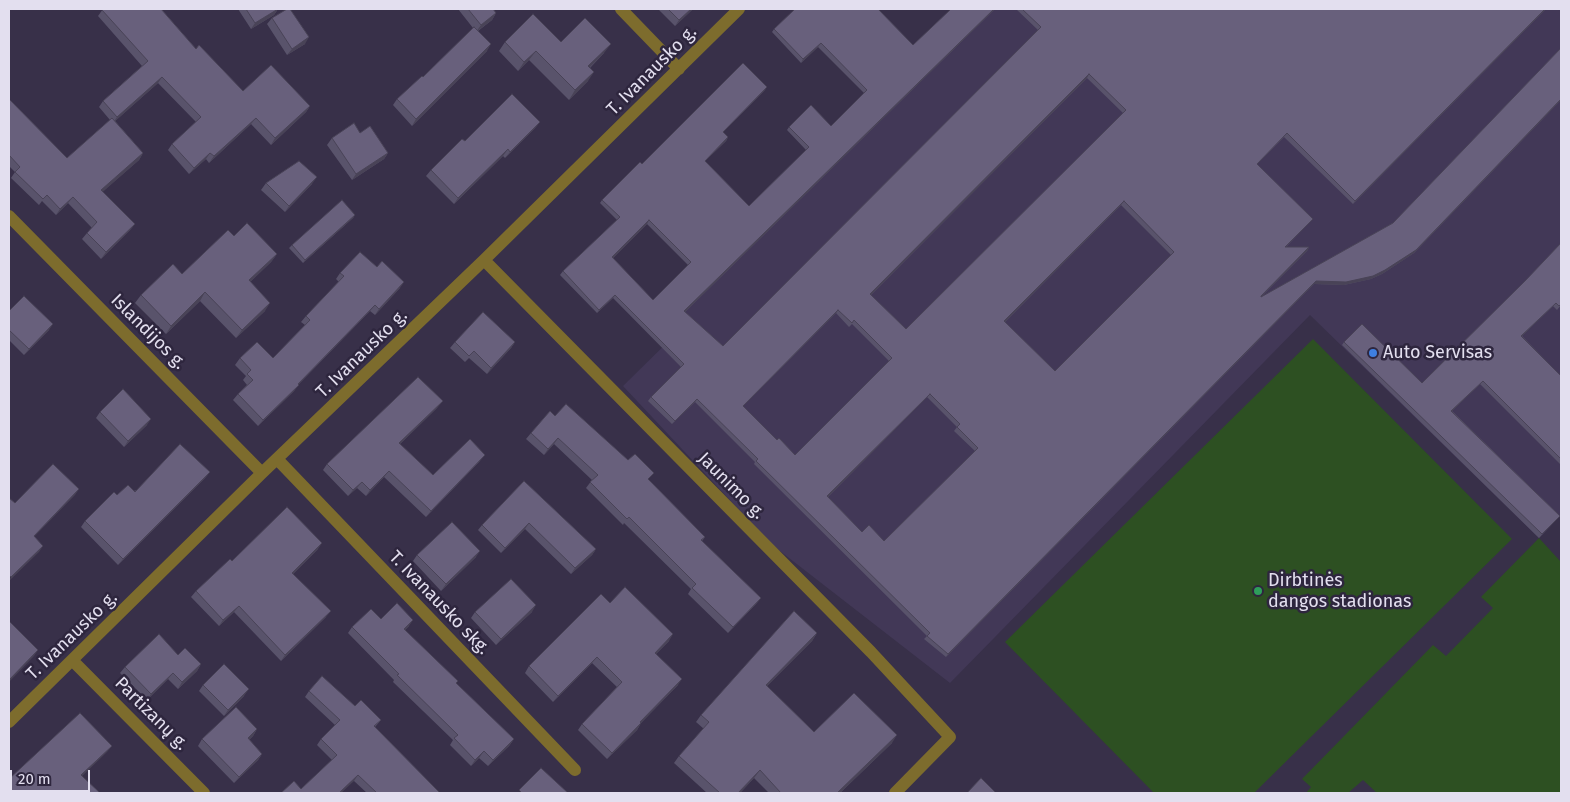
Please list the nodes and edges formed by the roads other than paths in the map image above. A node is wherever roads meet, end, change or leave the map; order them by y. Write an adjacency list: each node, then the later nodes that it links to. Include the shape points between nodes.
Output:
1 (621, 9): 3 (street)
2 (739, 9): 3 (street, T. Ivanausko g.)
3 (679, 69): 5 (street, T. Ivanausko g.)
4 (9, 216): 7 (street, Islandijos g.)
5 (484, 260): 6 (street, T. Ivanausko g.); 12 (street, Jaunimo g., via 871,652 950,737)
6 (278, 460): 7 (street, T. Ivanausko g.); 10 (street, T. Ivanausko skg.)
7 (262, 474): 8 (street, T. Ivanausko g.)
8 (72, 660): 9 (street, T. Ivanausko g.); 11 (street, Partizanų g.)
9 (9, 722)
10 (575, 770)
11 (204, 793)
12 (894, 793)

